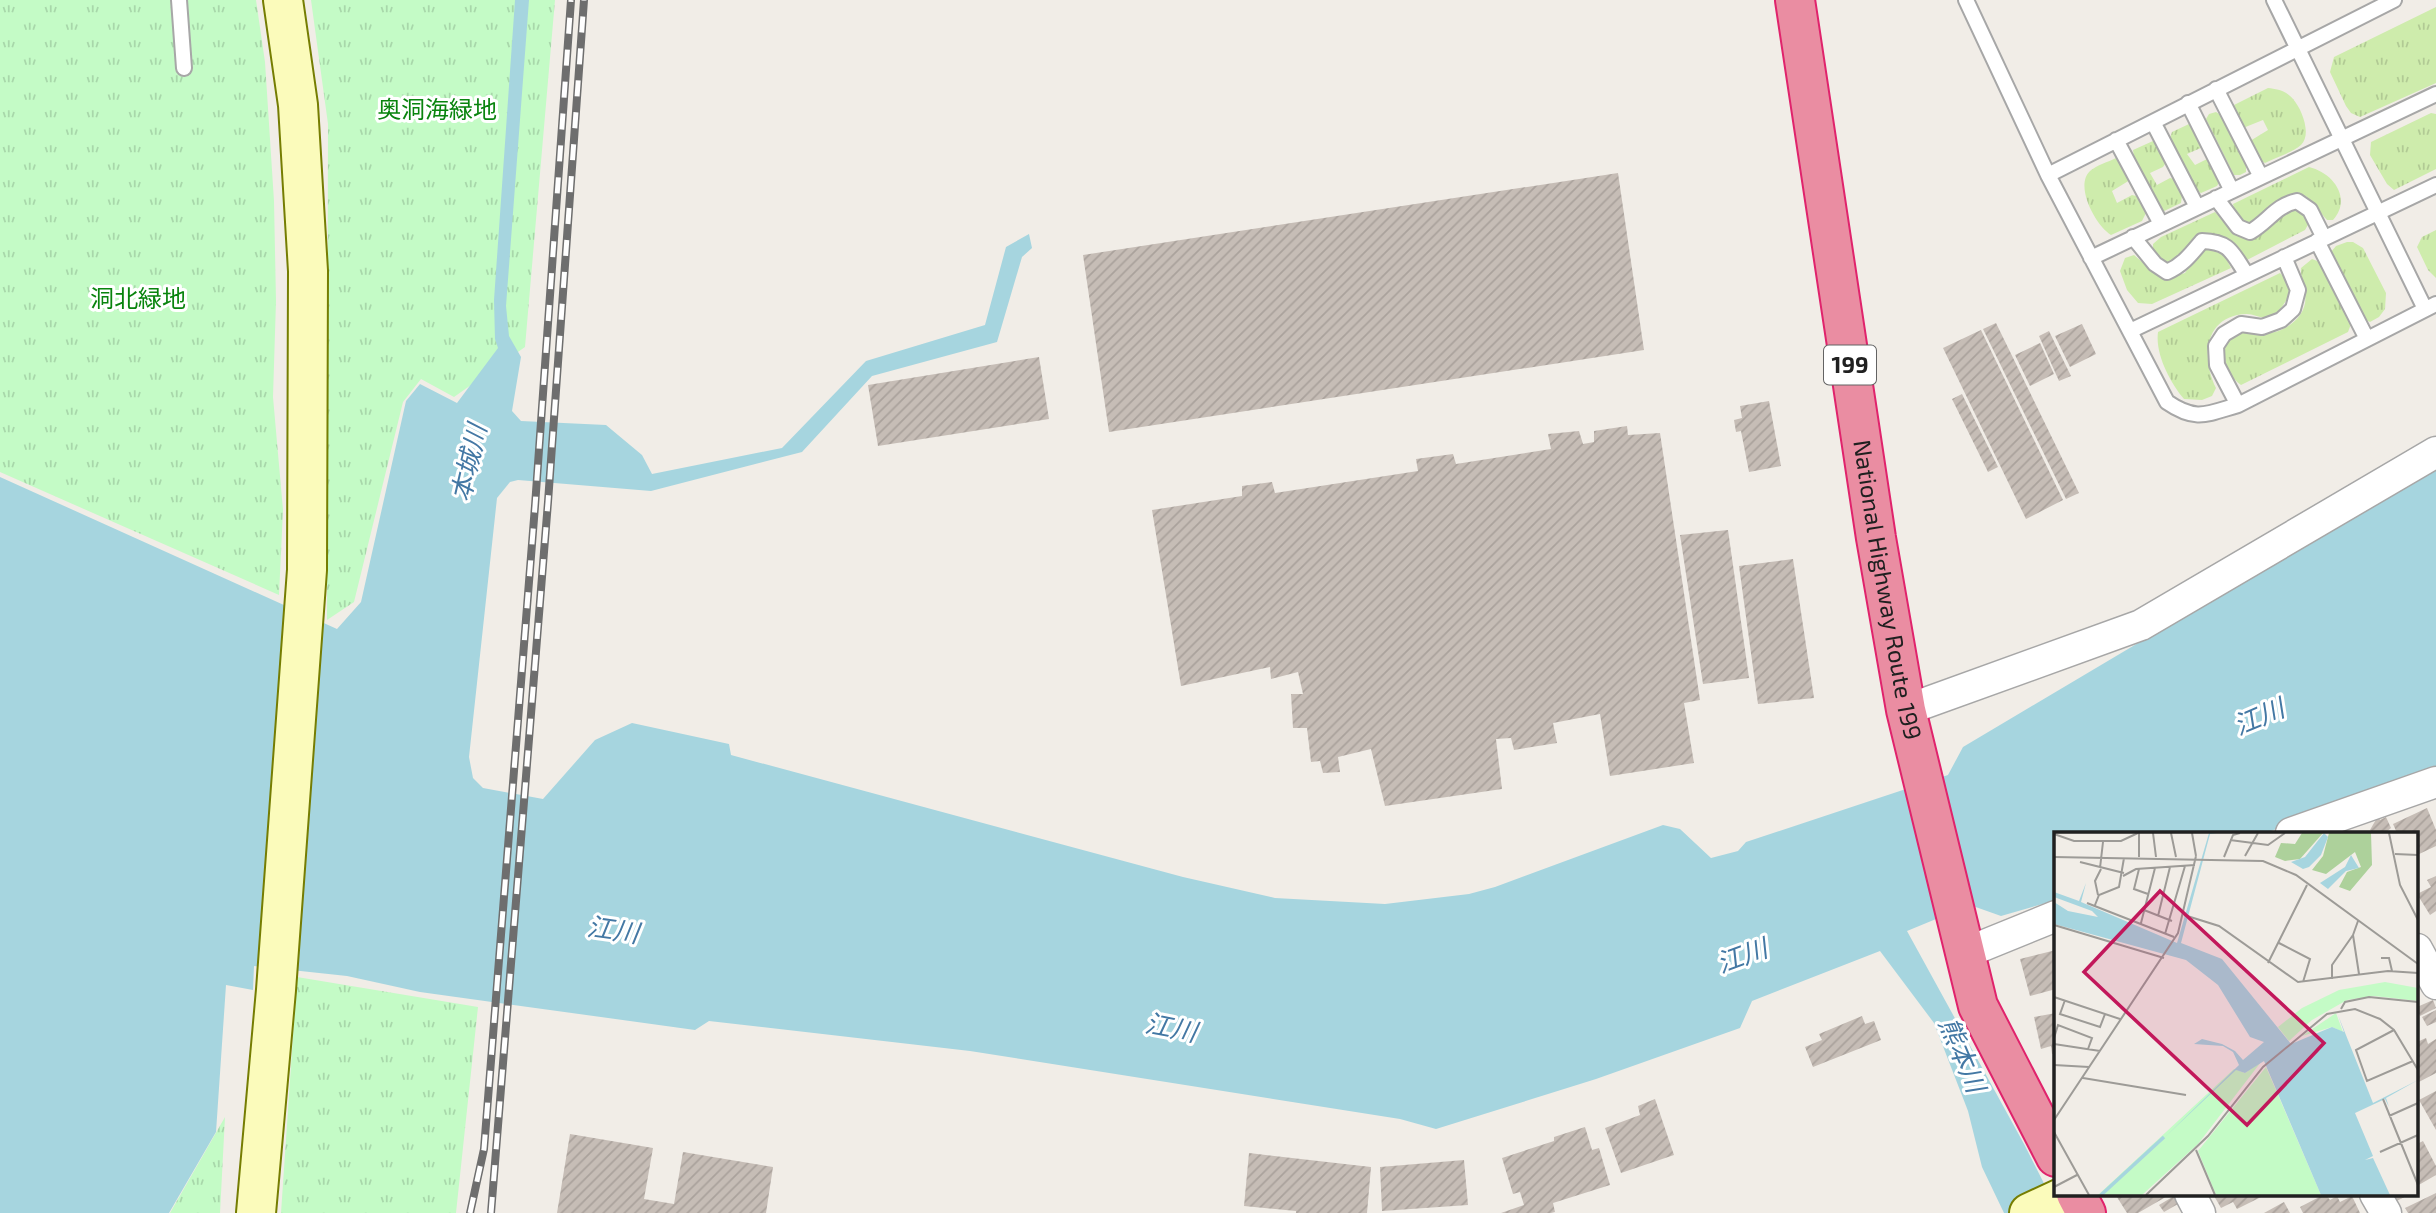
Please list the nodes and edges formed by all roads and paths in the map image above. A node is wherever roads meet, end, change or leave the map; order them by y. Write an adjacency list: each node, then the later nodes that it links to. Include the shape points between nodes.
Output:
1 (179, 0): 8 (lane)
2 (283, 0): 46 (street, via 298,105 308,271 307,570)
3 (1795, 0): 33 (highway, National Highway Route 199 / 199)
4 (1966, 0): 15 (lane)
5 (2274, 0): 7 (lane)
6 (2395, 0): 7 (lane)
7 (2297, 48): 9 (lane); 13 (lane)
8 (184, 68)
9 (2216, 89): 11 (lane); 16 (lane)
10 (2436, 94): 13 (lane)
11 (2188, 103): 12 (lane); 18 (lane)
12 (2153, 122): 14 (lane); 20 (lane)
13 (2342, 139): 16 (lane); 21 (lane)
14 (2116, 140): 15 (lane); 22 (lane)
15 (2048, 175): 26 (lane)
16 (2261, 177): 18 (lane)
17 (2436, 185): 21 (lane)
18 (2232, 191): 19 (lane)
19 (2216, 198): 20 (lane); 24 (lane, via 2238,227 2250,232 2284,204 2297,201 2310,210)
20 (2197, 207): 22 (lane)
21 (2378, 213): 24 (lane); 28 (lane)
22 (2161, 224): 23 (lane)
23 (2133, 237): 26 (lane); 27 (lane, via 2167,272 2183,263 2202,241 2219,242 2230,249)
24 (2320, 240): 25 (lane); 30 (lane)
25 (2284, 257): 27 (lane); 31 (lane, via 2298,290 2293,309 2262,327 2241,324 2224,334 2216,346 2217,365)
26 (2091, 258): 29 (lane)
27 (2247, 275): 29 (lane)
28 (2431, 307): 30 (lane)
29 (2130, 331): 31 (lane, via 2166,402 2183,413 2204,415)
30 (2367, 339): 31 (lane)
31 (2238, 405)
32 (2436, 452): 33 (street, via 2141,625)
33 (1908, 719): 38 (highway, National Highway Route 199 / 199)
34 (2436, 782): 35 (street)
35 (2349, 824): 36 (street)
36 (2297, 832)
37 (2054, 917): 38 (street)
38 (1963, 945): 41 (highway, National Highway Route 199 / 199, via 1978,1006)
39 (2418, 951): 40 (street)
40 (2436, 984)
41 (2054, 1153)
42 (2066, 1196): 47 (street)
43 (2077, 1196): 48 (highway)
44 (2191, 1196): 49 (street)
45 (2376, 1196): 50 (street)
46 (256, 1213)
47 (2029, 1213)
48 (2086, 1213)
49 (2200, 1213)
50 (2386, 1213)

